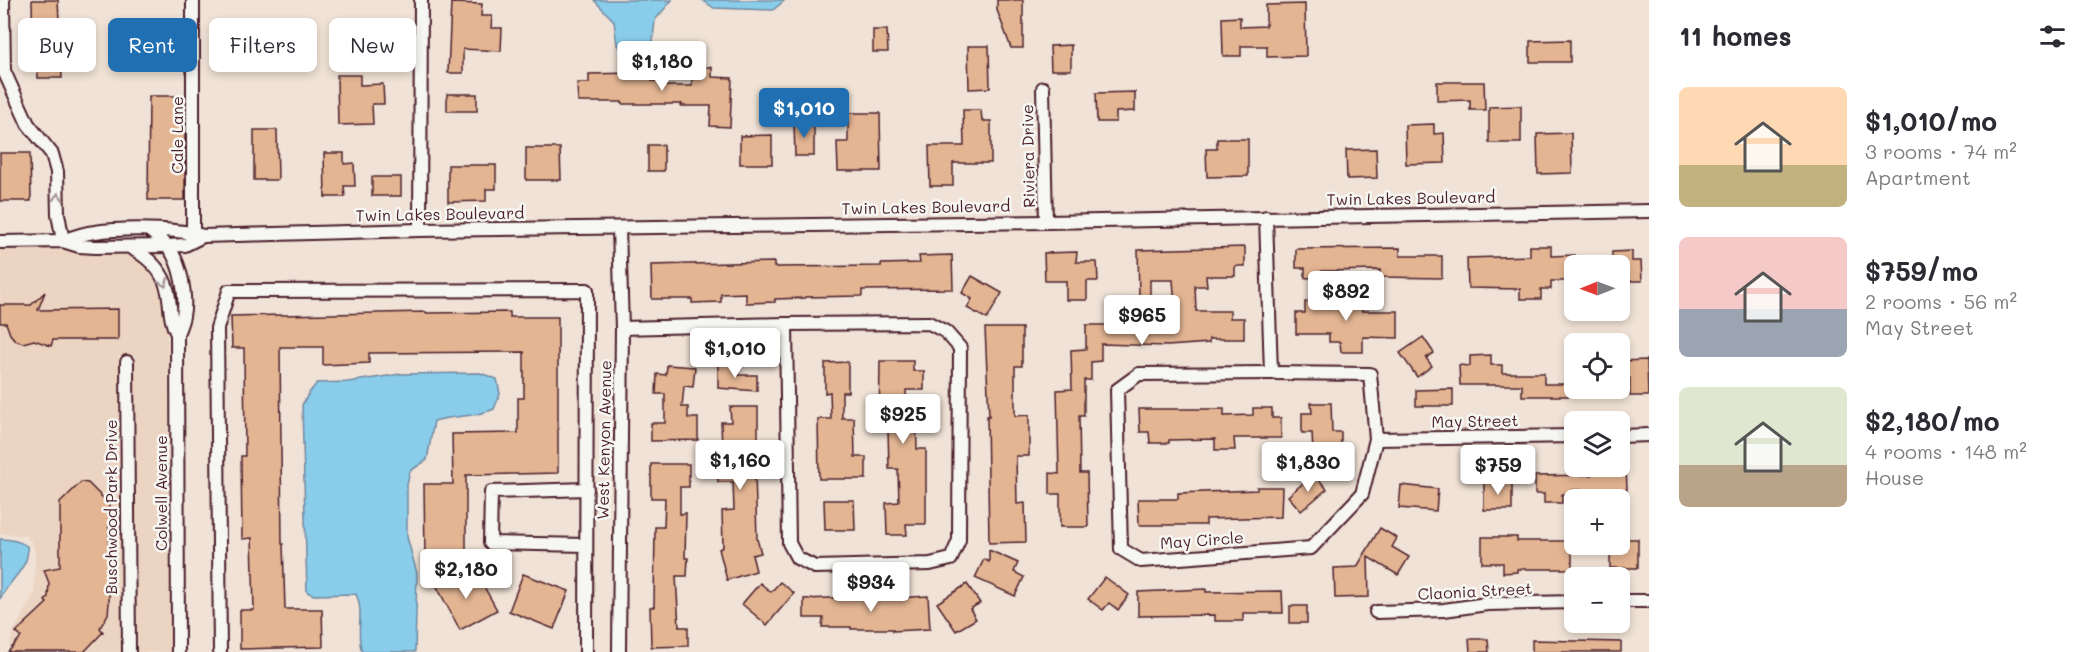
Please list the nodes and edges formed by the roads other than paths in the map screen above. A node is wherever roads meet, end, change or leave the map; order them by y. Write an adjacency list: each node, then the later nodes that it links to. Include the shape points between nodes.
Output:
1 (3, 0): 12 (street, one-way to 1, via 52,154 28,124 4,71)
2 (193, 0): 11 (street, Cale Lane)
3 (421, 0): 9 (street)
4 (1043, 88): 7 (street, Riviera Drive)
5 (1649, 211): 6 (street, Twin Lakes Boulevard)
6 (1266, 217): 7 (street, Twin Lakes Boulevard); 20 (street)
7 (1046, 222): 8 (street, Twin Lakes Boulevard)
8 (619, 228): 9 (street, Twin Lakes Boulevard); 17 (street, West Kenyon Avenue)
9 (420, 230): 11 (street, Twin Lakes Boulevard)
10 (150, 231): 11 (street, Twin Lakes Boulevard); 12 (street, Twin Lakes Boulevard, via 94,232); 14 (street, Colwell Avenue)
11 (198, 235): 14 (street, Twin Lakes Boulevard, via 185,244)
12 (63, 241): 13 (street, Twin Lakes Boulevard); 15 (street, Twin Lakes Boulevard, via 79,246)
13 (0, 242)
14 (167, 246): 15 (street, Twin Lakes Boulevard); 18 (street, Colwell Avenue, via 176,259 183,289 183,316)
15 (128, 247): 18 (street, Colwell Avenue, one-way to 18, via 154,263 160,272 168,289 171,322)
16 (786, 324): 16 (street, via 929,323 946,332 960,348 959,540 951,559 930,564 815,567 797,558 789,543); 17 (street)
17 (622, 328): 35 (street, West Kenyon Avenue)
18 (177, 334): 32 (street, Colwell Avenue)
19 (127, 362): 31 (street, Buschwood Park Drive)
20 (1271, 373): 24 (street, May Circle, via 1370,374); 24 (street, May Circle, via 1139,374 1117,390 1121,549 1141,561 1311,548 1362,494)
21 (1649, 435): 23 (street)
22 (1564, 436): 24 (street, May Street)
23 (1630, 436)
24 (1376, 439)
25 (586, 489): 26 (street); 26 (street, via 491,492 490,543); 33 (street, via 587,290 229,291 217,328)
26 (586, 545): 34 (street)
27 (1630, 601): 28 (street)
28 (1649, 601)
29 (1564, 602): 30 (street, Claonia Street)
30 (1376, 612)
31 (129, 652)
32 (178, 652)
33 (220, 652)
34 (586, 652)
35 (619, 652)

